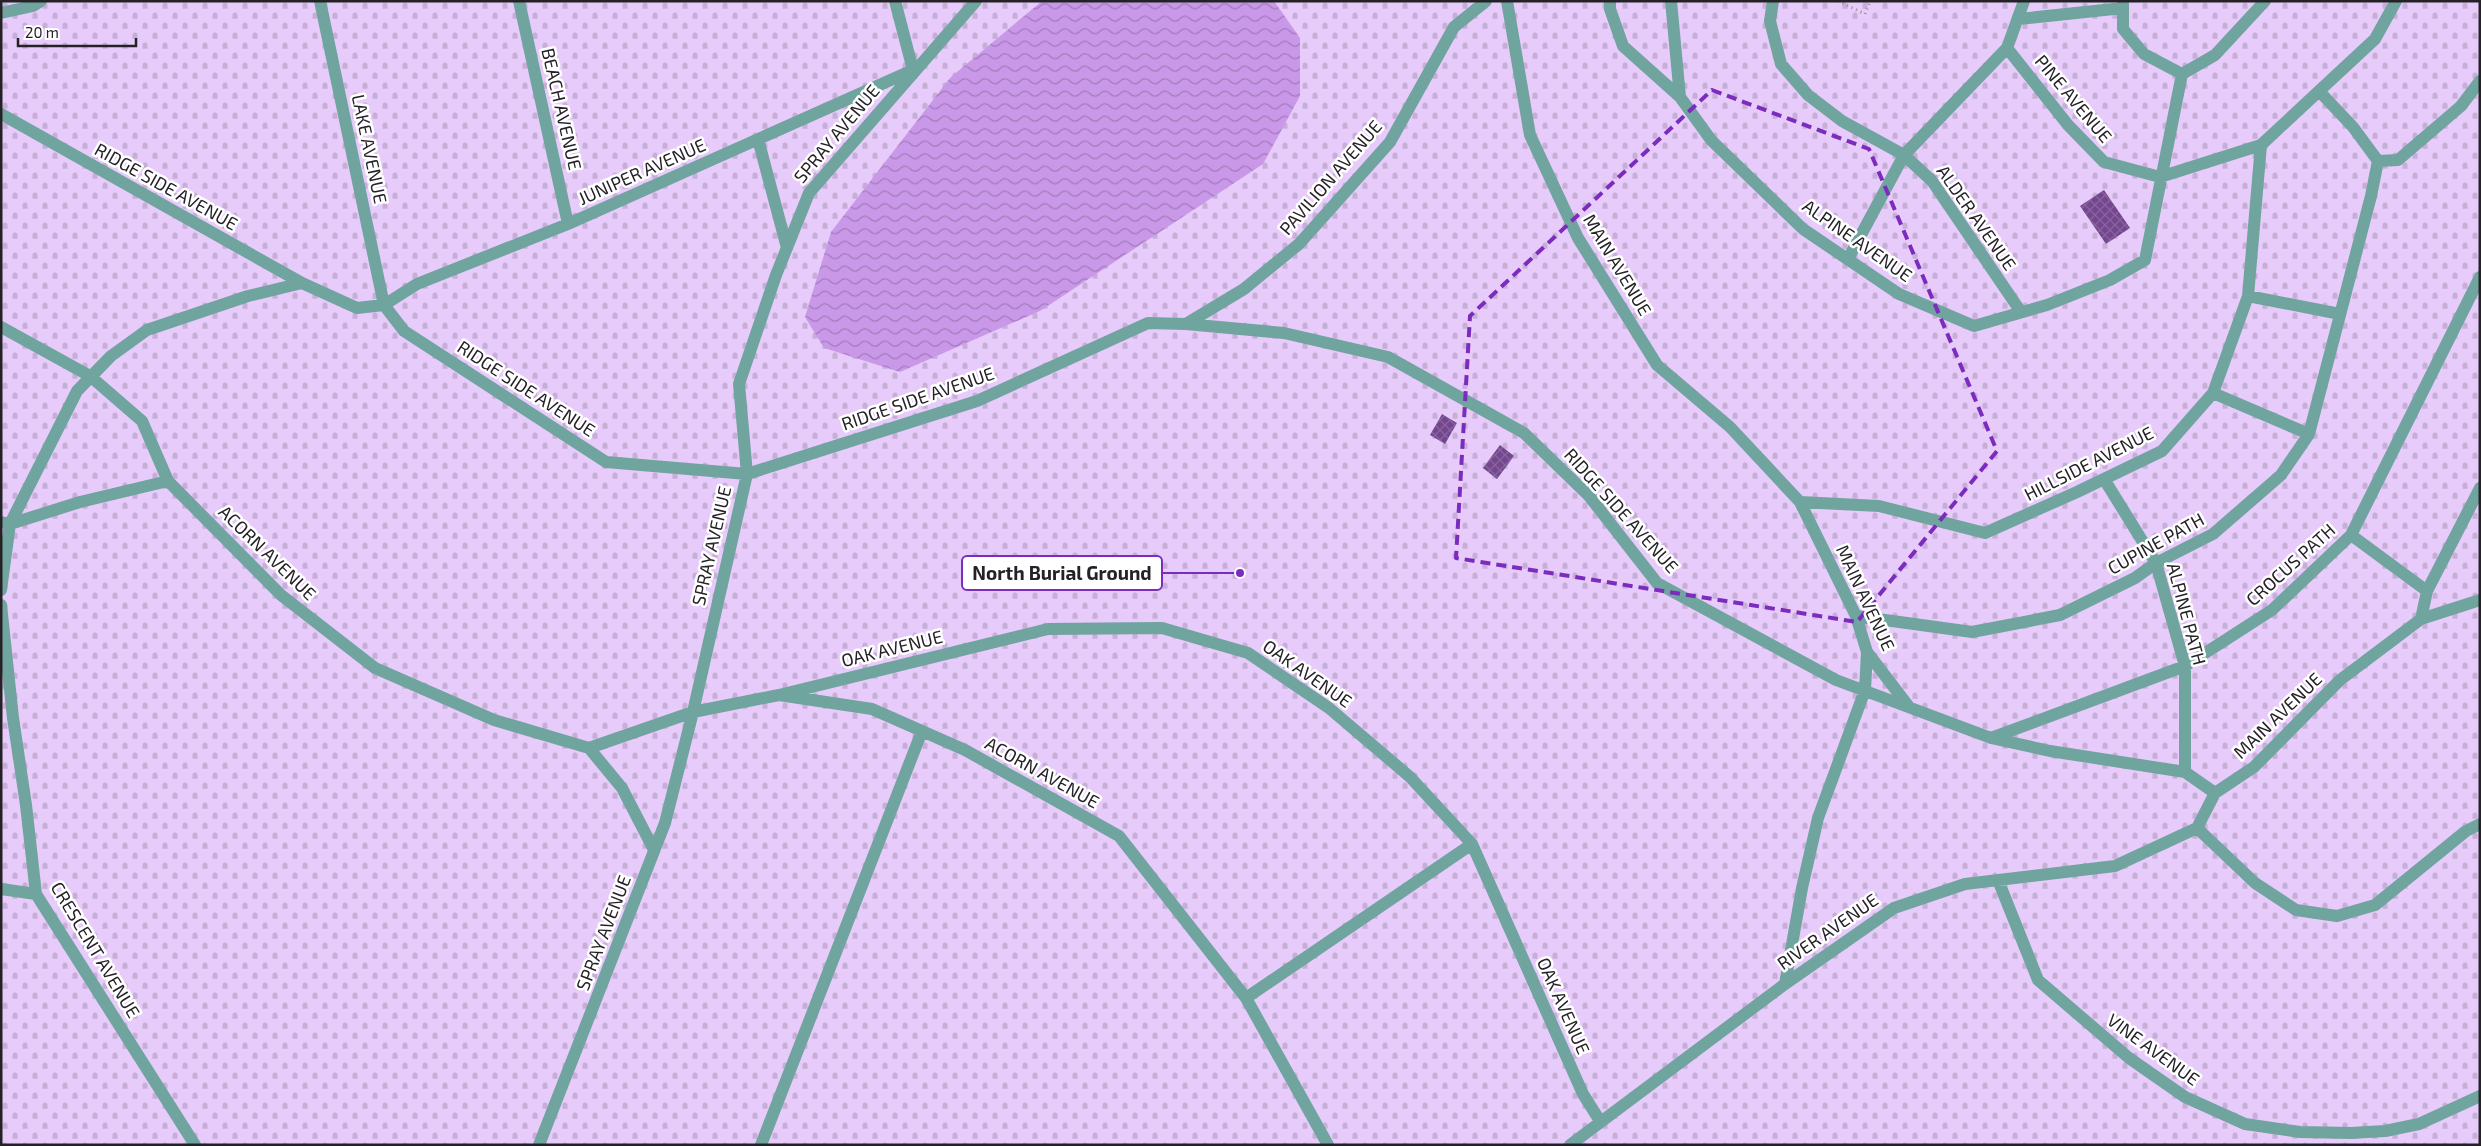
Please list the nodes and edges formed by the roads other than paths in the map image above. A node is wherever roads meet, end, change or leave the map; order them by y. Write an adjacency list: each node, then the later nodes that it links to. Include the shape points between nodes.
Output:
1 (41, 1): 15 (lane)
2 (320, 1): 35 (lane, LAKE AVENUE)
3 (519, 1): 29 (lane, BEACH AVENUE)
4 (895, 1): 18 (lane)
5 (976, 1): 18 (lane, SPRAY AVENUE)
6 (1486, 1): 38 (lane, PAVILION AVENUE, via 1454,27 1390,142 1299,244 1244,289)
7 (1507, 1): 47 (lane, MAIN AVENUE, via 1530,135 1578,238 1658,365 1730,426)
8 (1610, 1): 22 (lane, ALPINE AVENUE, via 1623,46)
9 (1671, 1): 22 (lane)
10 (1773, 1): 26 (lane, ALDER AVENUE, via 1770,21 1781,64 1808,95 1842,121)
11 (2024, 1): 16 (lane)
12 (2265, 1): 19 (lane, via 2215,55)
13 (2396, 1): 21 (lane, via 2375,39)
14 (2123, 5): 16 (lane); 19 (lane, via 2123,29 2144,54)
15 (1, 13)
16 (2019, 19): 17 (lane)
17 (2007, 48): 26 (lane); 28 (lane, PINE AVENUE, via 2068,125 2104,162)
18 (913, 70): 24 (lane, JUNIPER AVENUE); 30 (lane, SPRAY AVENUE, via 809,193)
19 (2182, 74): 28 (lane)
20 (2480, 81): 27 (lane, via 2461,106 2398,160)
21 (2320, 92): 25 (lane); 27 (lane, via 2353,127)
22 (1680, 97): 31 (lane, ALPINE AVENUE, via 1718,147 1803,229)
23 (1, 114): 33 (lane, RIDGE SIDE AVENUE)
24 (758, 140): 29 (lane, JUNIPER AVENUE); 30 (lane)
25 (2261, 145): 28 (lane); 34 (lane, HILLSIDE AVENUE)
26 (1904, 154): 31 (lane); 36 (lane, ALDER AVENUE, via 1932,181)
27 (2378, 161): 37 (lane, CUPINE PATH)
28 (2160, 177): 36 (lane, ALPINE AVENUE, via 2145,260 2110,280)
29 (568, 224): 35 (lane, JUNIPER AVENUE, via 417,284)
30 (786, 248): 43 (lane, SPRAY AVENUE, via 739,384)
31 (1848, 259): 36 (lane, ALPINE AVENUE, via 1899,294 1974,326)
32 (2480, 277): 49 (lane, CROCUS PATH)
33 (302, 283): 35 (lane, RIDGE SIDE AVENUE, via 357,308); 40 (lane, via 248,296 147,330)
34 (2248, 296): 37 (lane); 41 (lane, HILLSIDE AVENUE)
35 (384, 305): 43 (lane, RIDGE SIDE AVENUE, via 404,331 606,462)
36 (2021, 312)
37 (2340, 314): 42 (lane, CUPINE PATH)
38 (1186, 324): 43 (lane, RIDGE SIDE AVENUE, via 1148,323 977,401); 59 (lane, RIDGE SIDE AVENUE, via 1284,333 1388,358 1524,433 1589,496 1657,583 1836,680)
39 (1, 328): 40 (lane, ACORN AVENUE)
40 (90, 376): 45 (lane, ACORN AVENUE, via 142,421); 48 (lane, via 78,391)
41 (2213, 393): 42 (lane); 44 (lane, HILLSIDE AVENUE, via 2162,451)
42 (2309, 434): 50 (lane, CUPINE PATH, via 2281,475 2213,534)
43 (746, 474): 62 (lane, SPRAY AVENUE)
44 (2104, 480): 47 (lane, HILLSIDE AVENUE, via 1985,533 1878,506); 50 (lane, ALPINE PATH)
45 (168, 481): 48 (lane); 65 (lane, ACORN AVENUE, via 281,595 375,668 494,720)
46 (2480, 488): 52 (lane)
47 (1800, 502): 55 (lane, MAIN AVENUE)
48 (6, 523): 51 (lane)
49 (2351, 535): 52 (lane); 58 (lane, CROCUS PATH, via 2272,610)
50 (2156, 563): 55 (lane, CUPINE PATH, via 2135,578 2060,615 1972,632); 58 (lane, ALPINE PATH)
51 (1, 590)
52 (2427, 591): 56 (lane)
53 (2480, 600): 56 (lane, MAIN AVENUE)
54 (1, 605): 74 (lane, CRESCENT AVENUE)
55 (1856, 616): 57 (lane, MAIN AVENUE)
56 (2421, 619): 67 (lane, MAIN AVENUE, via 2340,680 2254,767)
57 (1867, 652): 59 (lane); 61 (lane, MAIN AVENUE)
58 (2185, 666): 64 (lane, CROCUS PATH); 66 (lane, ALPINE PATH)
59 (1865, 690): 61 (lane, RIDGE SIDE AVENUE); 75 (lane, via 1818,818)
60 (779, 695): 62 (lane, ACORN AVENUE); 63 (lane, ACORN AVENUE, via 872,709); 70 (lane, OAK AVENUE, via 1048,629 1162,628 1248,653 1329,708 1410,777)
61 (1909, 707): 64 (lane)
62 (693, 712): 65 (lane, ACORN AVENUE); 71 (lane, SPRAY AVENUE, via 665,823)
63 (922, 731): 76 (lane, ACORN AVENUE, via 965,750 1119,836); 81 (lane)
64 (1991, 738): 66 (lane, via 2050,752)
65 (589, 748): 71 (lane, via 622,788)
66 (2185, 772): 67 (lane)
67 (2215, 793): 69 (lane)
68 (2480, 824): 69 (lane, via 2466,831 2375,905 2337,916 2296,910 2255,884)
69 (2197, 828): 72 (lane, RIVER AVENUE, via 2115,866)
70 (1472, 844): 76 (lane); 78 (lane, OAK AVENUE, via 1583,1094)
71 (654, 850): 80 (lane, SPRAY AVENUE)
72 (1998, 880): 75 (lane, RIVER AVENUE, via 1965,884 1894,908); 77 (lane, VINE AVENUE, via 2038,980 2129,1058 2185,1097 2245,1124 2300,1132 2385,1131 2419,1124)
73 (1, 889): 74 (lane)
74 (36, 894): 79 (lane, CRESCENT AVENUE)
75 (1785, 984): 78 (lane, RIVER AVENUE)
76 (1246, 998): 82 (lane, ACORN AVENUE)
77 (2480, 1096)
78 (1600, 1121): 83 (lane, RIVER AVENUE)
79 (195, 1145)
80 (539, 1145)
81 (761, 1145)
82 (1328, 1145)
83 (1570, 1145)

